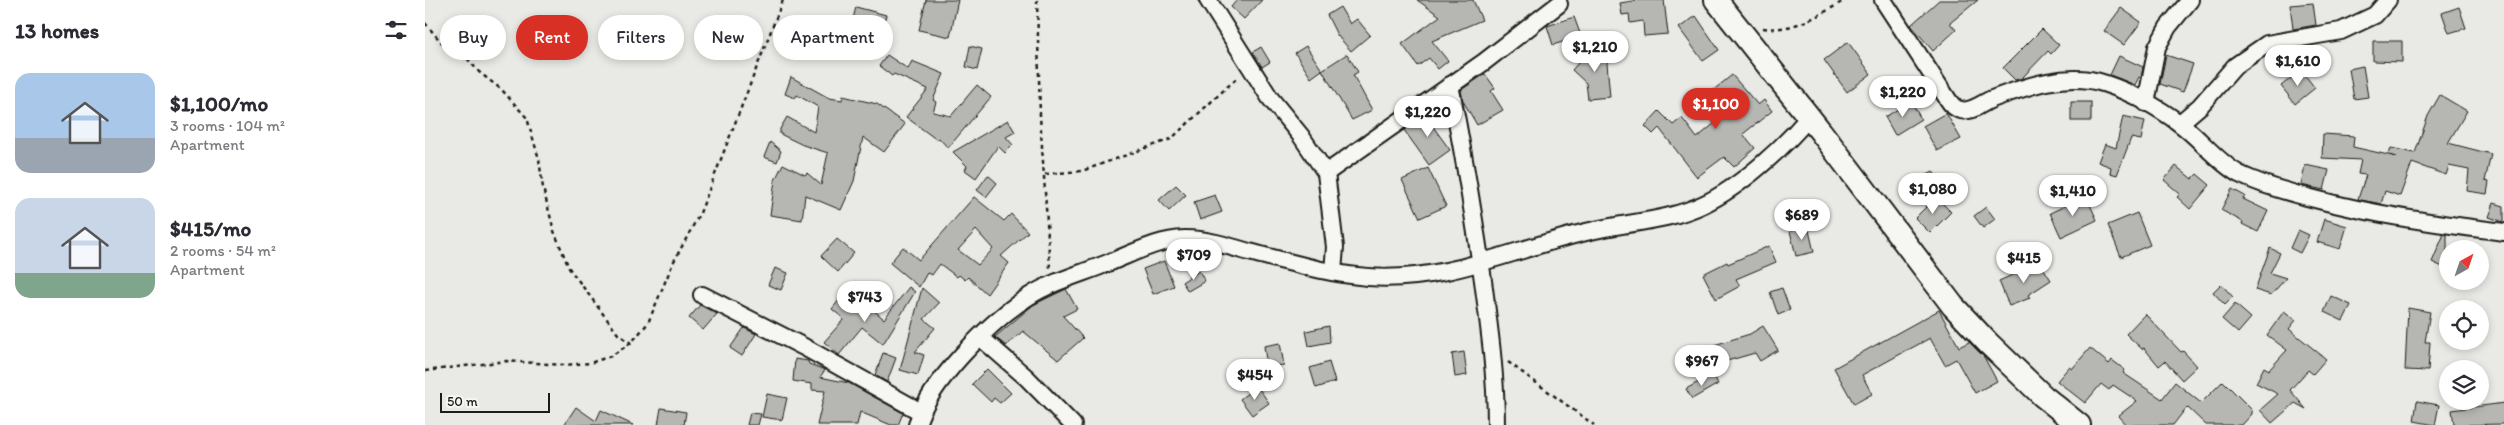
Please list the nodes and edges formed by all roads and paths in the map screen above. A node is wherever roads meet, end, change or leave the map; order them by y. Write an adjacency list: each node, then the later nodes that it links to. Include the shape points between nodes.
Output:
1 (783, 0): 25 (path, via 700,213 673,263 648,323)
2 (1037, 0): 18 (path)
3 (1207, 0): 12 (street)
4 (1716, 0): 10 (street)
5 (1845, 0): 10 (path, via 1803,23 1781,28)
6 (1883, 0): 14 (street, via 1947,98 1961,110 1969,110 2032,85 2069,79 2105,83)
7 (2190, 0): 14 (street, via 2157,47)
8 (2388, 0): 16 (street, via 2375,15 2341,31 2267,44 2235,66 2200,106)
9 (1559, 4): 13 (street)
10 (1732, 22): 15 (street)
11 (425, 23): 25 (path, via 442,43 465,56 502,90 527,118 554,230 569,268 618,334)
12 (1251, 68): 17 (street); 18 (path, via 1225,86 1171,139 1082,171)
13 (1450, 85): 17 (street); 20 (street)
14 (2146, 102): 16 (street)
15 (1809, 117): 20 (street, via 1772,156 1706,203 1663,219 1583,232); 32 (street, via 1953,306 2043,396)
16 (2179, 123): 19 (street, via 2238,173 2260,182 2349,208)
17 (1326, 173): 21 (street, via 1335,247)
18 (1045, 174): 22 (path)
19 (2504, 232)
20 (1481, 264): 21 (street, via 1443,273 1408,276 1370,277); 26 (street)
21 (1333, 272): 22 (street, via 1187,239 1155,243)
22 (1051, 285): 24 (street, via 1030,296)
23 (702, 295): 28 (street, via 804,347)
24 (980, 337): 28 (street, via 933,391); 29 (street)
25 (631, 343): 27 (path, via 611,356 590,363 564,365 507,361)
26 (1492, 348): 30 (street); 31 (path)
27 (425, 371)
28 (919, 418)
29 (1073, 425)
30 (1496, 425)
31 (1594, 425)
32 (2079, 425)

